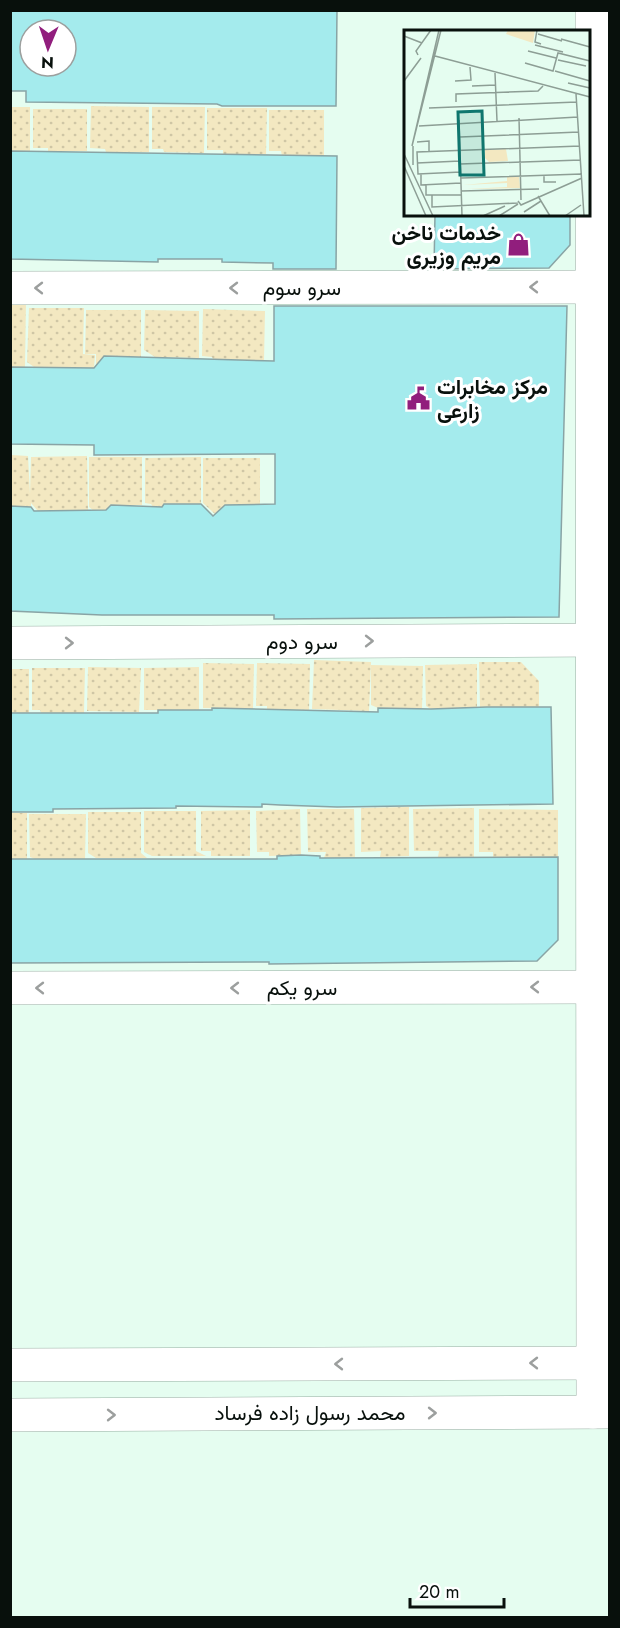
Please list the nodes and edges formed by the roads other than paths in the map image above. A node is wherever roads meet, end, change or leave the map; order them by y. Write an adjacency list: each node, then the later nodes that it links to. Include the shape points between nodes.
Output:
1 (592, 10): 2 (street)
2 (601, 78): 3 (street)
3 (593, 287): 4 (street, سرو سوم, one-way to 4); 5 (street)
4 (10, 288)
5 (601, 367): 6 (street)
6 (601, 640): 7 (street, سرو دوم, one-way to 6); 8 (street)
7 (10, 643)
8 (593, 987): 9 (street, سرو یکم, one-way to 9); 10 (street)
9 (10, 988)
10 (601, 1363): 12 (street, one-way to 12); 13 (street)
11 (10, 1365): 12 (street)
12 (58, 1365): 15 (street)
13 (601, 1412): 15 (street, محمد رسول زاده فرساد, one-way to 13)
14 (10, 1415): 15 (street, محمد رسول زاده فرساد)
15 (59, 1415)

